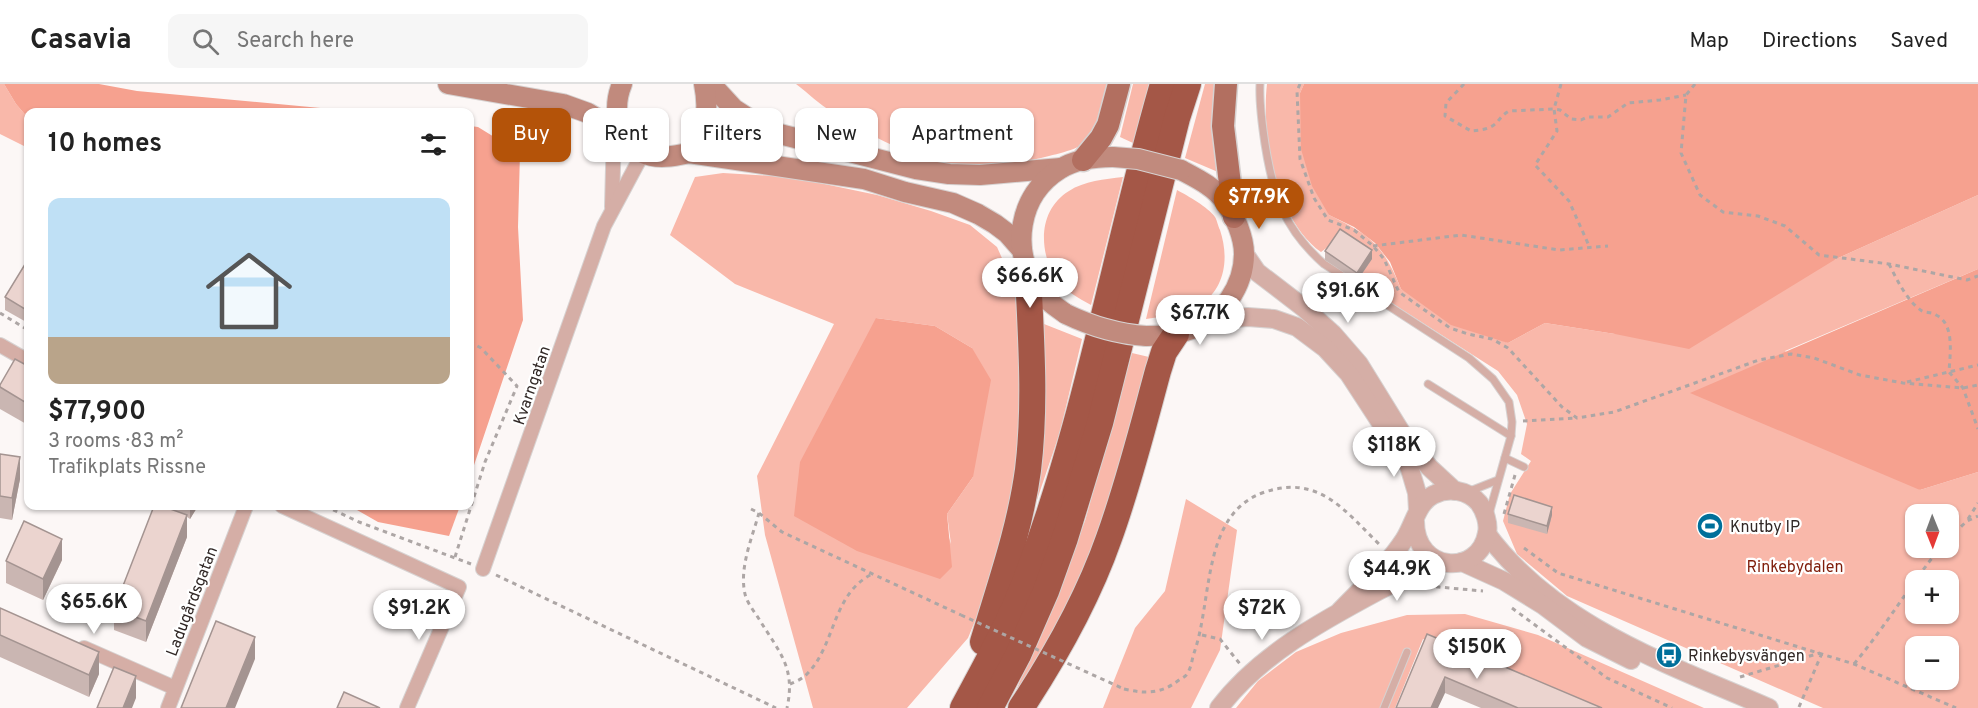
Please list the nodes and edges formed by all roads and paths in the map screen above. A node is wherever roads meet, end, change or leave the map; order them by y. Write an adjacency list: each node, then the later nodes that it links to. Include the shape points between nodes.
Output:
1 (448, 84): 18 (main road)
2 (622, 84): 15 (main road)
3 (704, 84): 16 (main road)
4 (711, 84): 23 (main road, via 734,109 768,131 916,169 980,175)
5 (1119, 84): 19 (main road, via 1108,125)
6 (1163, 84): 92 (highway, via 1078,418 1044,530 1015,605)
7 (1188, 84): 93 (highway, via 1100,423 1065,538 1018,655)
8 (1226, 84): 25 (main road, via 1223,126)
9 (1260, 84): 47 (lane, via 1260,117 1271,182 1292,229 1324,264 1469,358 1493,379 1509,402)
10 (1300, 84): 26 (path, via 1300,159 1314,198 1328,219 1354,230)
11 (1464, 84): 17 (path, via 1446,103 1445,116 1471,131 1489,128 1509,111)
12 (1561, 84): 17 (path)
13 (1695, 84): 14 (path)
14 (1686, 95): 17 (path, via 1628,103 1608,117 1581,120 1570,119); 31 (path, via 1681,153 1700,195 1723,212 1758,216 1785,226 1819,255)
15 (616, 108)
16 (706, 108)
17 (1554, 109): 28 (path, via 1557,131 1535,165 1569,201)
18 (583, 110)
19 (1083, 160): 23 (main road); 25 (main road, bridge, via 1138,159 1181,170 1210,188)
20 (616, 162): 24 (street)
21 (638, 162): 24 (street, Kvarngatan)
22 (750, 162): 30 (main road, via 864,179 953,203 1001,228)
23 (1060, 168): 30 (main road, via 1041,186 1023,218)
24 (612, 212): 72 (street, Kvarngatan)
25 (1234, 217): 29 (main road)
26 (1373, 246): 28 (path, via 1461,235 1559,250); 46 (path, via 1400,292 1450,328 1492,339 1508,348)
27 (1608, 246): 28 (path)
28 (1590, 248)
29 (1244, 253): 34 (main road, via 1237,288); 53 (street, via 1257,272 1333,334 1359,364 1401,432 1429,467)
30 (1025, 262): 36 (main road, bridge, via 1039,291 1066,314 1088,325 1146,336); 92 (highway, via 1033,410 1028,470 1008,563)
31 (1889, 264): 32 (path, via 1967,280); 41 (path, via 1902,289 1923,311 1937,315 1947,326 1951,348)
32 (1978, 276)
33 (0, 313): 35 (path)
34 (1209, 320): 36 (main road); 62 (street, via 1274,319 1297,327 1325,348 1349,374 1409,466 1417,493)
35 (24, 328)
36 (1176, 334): 94 (highway, via 1164,352 1092,580)
37 (474, 344): 54 (path, via 517,386)
38 (0, 345): 39 (street)
39 (24, 360)
40 (1978, 365): 41 (path)
41 (1949, 372): 42 (path); 45 (path)
42 (1903, 383): 45 (path); 46 (path, via 1860,375 1791,354 1759,360 1614,412)
43 (1428, 384): 49 (lane)
44 (1978, 385): 45 (path)
45 (1963, 388): 48 (path)
46 (1577, 418): 47 (path)
47 (1512, 422): 49 (lane)
48 (1978, 429)
49 (1510, 436): 50 (lane)
50 (1505, 458): 51 (lane); 52 (lane)
51 (1521, 465): 65 (path)
52 (1498, 480): 53 (lane, via 1478,489); 65 (lane)
53 (1460, 491): 62 (street, via 1433,495); 65 (street, via 1480,504)
54 (474, 497)
55 (1978, 503): 64 (path)
56 (751, 509): 61 (path)
57 (244, 510): 86 (street, Ladugårdsgatan)
58 (291, 510): 89 (street, via 459,587)
59 (334, 510): 60 (path, via 455,557)
60 (470, 510)
61 (759, 513): 73 (path, via 782,532); 85 (path, via 743,575 746,596 781,653)
62 (1416, 516): 68 (street); 70 (street, via 1415,534 1423,550)
63 (1978, 516): 64 (path)
64 (1967, 521): 66 (path)
65 (1492, 526): 71 (street, via 1481,548); 99 (street, via 1510,563 1550,598 1656,660)
66 (1959, 529)
67 (1523, 548): 81 (path, via 1558,573)
68 (1392, 556): 77 (street); 78 (path, via 1316,490 1298,486 1251,496 1224,526 1215,549)
69 (1932, 558): 82 (path)
70 (1437, 561): 71 (street); 74 (street)
71 (1462, 562): 98 (street, via 1544,605 1587,638)
72 (483, 569): 90 (path)
73 (873, 574): 78 (path, bridge, via 1124,689 1142,693 1167,689 1187,674); 85 (path, via 860,580 841,605 818,659 805,676)
74 (1411, 574): 75 (path, via 1422,586); 77 (street)
75 (1490, 592)
76 (1508, 605): 97 (path, via 1607,678)
77 (1340, 611): 95 (street, via 1250,674)
78 (1201, 635): 83 (path, via 1220,639)
79 (77, 645): 86 (street)
80 (1407, 652): 96 (lane)
81 (1822, 653): 82 (path); 84 (path); 87 (path)
82 (1854, 664): 100 (path)
83 (1241, 665)
84 (1736, 679)
85 (790, 684): 91 (path)
86 (175, 688): 88 (street, Ladugårdsgatan)
87 (1799, 707)
88 (168, 708)
89 (407, 708)
90 (776, 708)
91 (787, 708)
92 (963, 708)
93 (990, 708)
94 (1021, 708)
95 (1219, 708)
96 (1384, 708)
97 (1672, 708)
98 (1739, 708)
99 (1769, 708)
100 (1956, 708)

